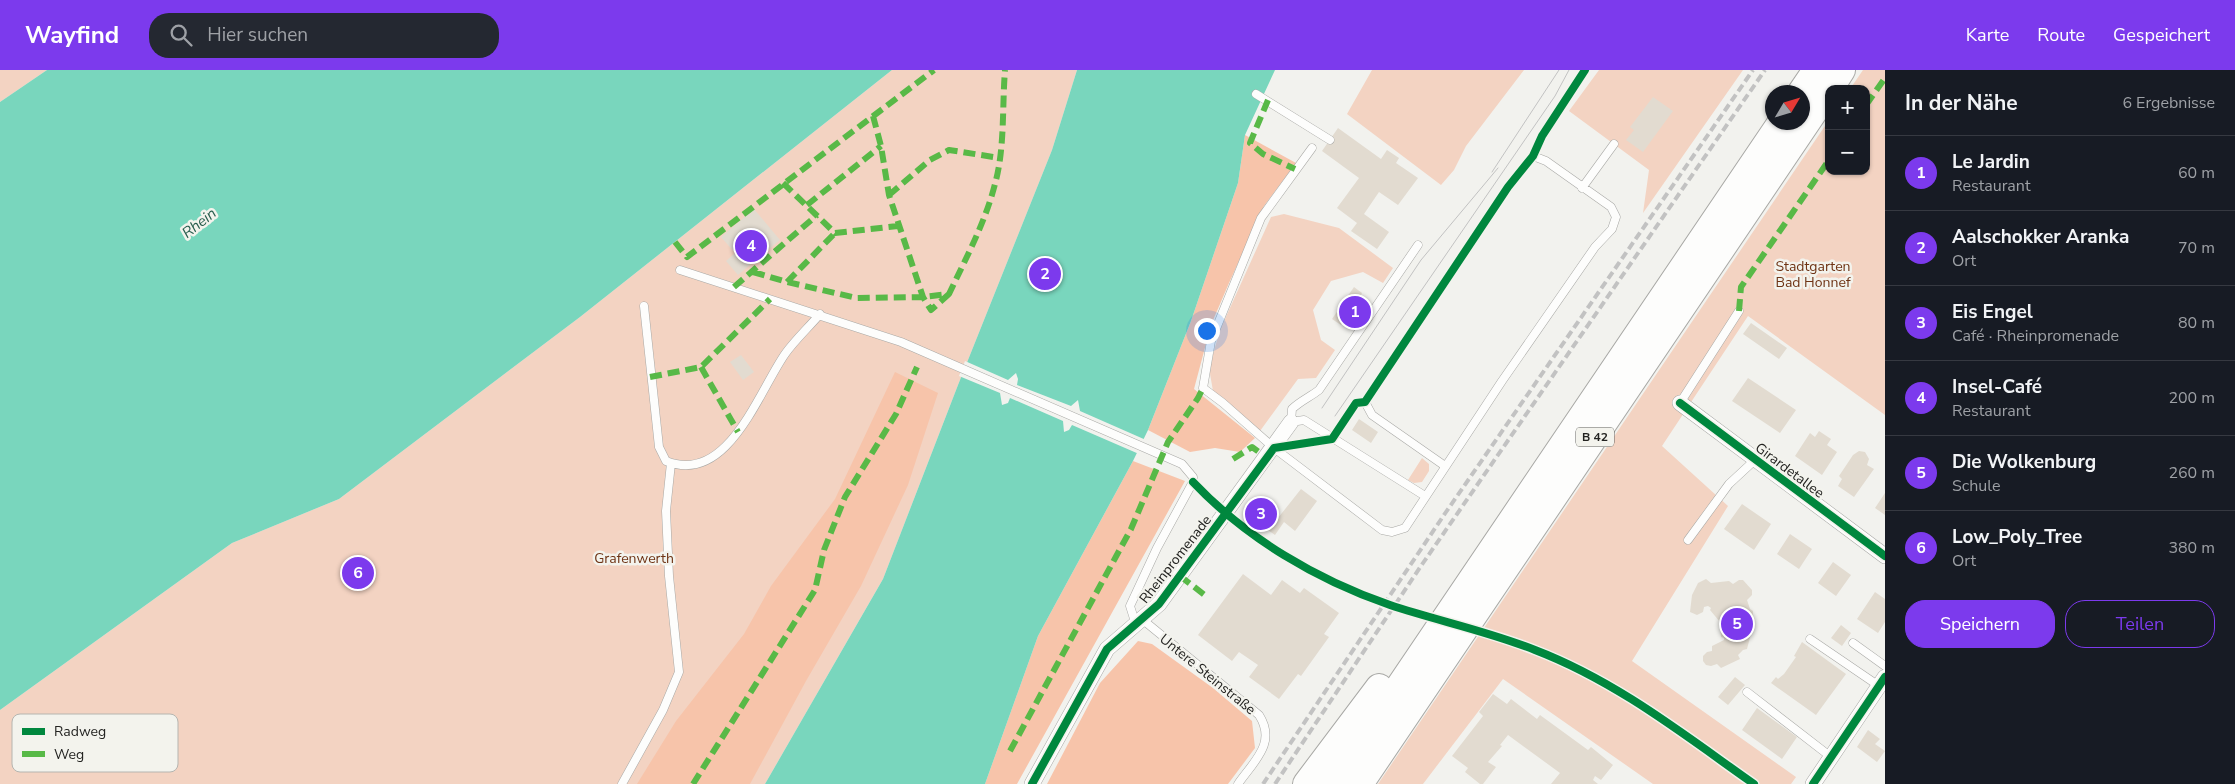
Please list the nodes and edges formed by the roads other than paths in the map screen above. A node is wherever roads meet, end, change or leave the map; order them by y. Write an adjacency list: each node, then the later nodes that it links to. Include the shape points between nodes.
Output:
1 (1816, 70): 3 (highway)
2 (1842, 70): 4 (highway, B 42)
3 (1806, 85)
4 (1832, 85)
5 (1256, 94): 8 (lane)
6 (1825, 95): 41 (highway, B 42)
7 (1776, 130): 28 (highway, B 42)
8 (1330, 140)
9 (1614, 144): 13 (lane)
10 (1538, 146): 12 (lane)
11 (1312, 148): 21 (lane, via 1262,218 1211,341 1202,388)
12 (1533, 156): 13 (lane, via 1546,161); 24 (lane, via 1508,186 1365,402 1372,416)
13 (1582, 188): 24 (lane, via 1611,207 1616,217 1612,229 1595,247)
14 (1418, 245): 20 (lane, Rheinpromenade, via 1319,390 1292,409)
15 (680, 270): 18 (lane)
16 (644, 306): 23 (lane, via 659,447 666,461)
17 (1739, 311): 19 (lane)
18 (820, 314): 23 (lane, via 786,353 728,445 709,460 694,466); 29 (lane, via 901,342 1182,464 1193,477 1193,482 1130,606)
19 (1680, 403): 22 (street, Girardetallee)
20 (1292, 422): 21 (street, Rheinpromenade); 25 (lane, via 1304,420)
21 (1274, 448): 25 (lane, via 1382,530 1392,532 1405,528); 29 (street, Rheinpromenade, via 1159,604)
22 (1756, 459): 26 (lane, via 1729,484); 27 (street, Girardetallee)
23 (671, 463): 36 (lane, via 666,511 679,672 663,710)
24 (1445, 466): 25 (lane)
25 (1425, 496)
26 (1688, 540)
27 (1885, 556)
28 (1470, 581): 39 (highway, via 1444,604); 40 (highway, B 42)
29 (1140, 622): 37 (street, Rheinpromenade, via 1107,649); 38 (lane, Untere Steinstraße, via 1259,715 1265,724 1267,738 1264,749)
30 (1810, 639): 33 (lane)
31 (1853, 643): 32 (lane)
32 (1885, 666)
33 (1882, 682): 35 (street)
34 (1747, 692): 35 (lane)
35 (1831, 757): 42 (street)
36 (622, 784)
37 (1032, 784)
38 (1238, 784)
39 (1306, 784)
40 (1333, 784)
41 (1360, 784)
42 (1813, 784)

